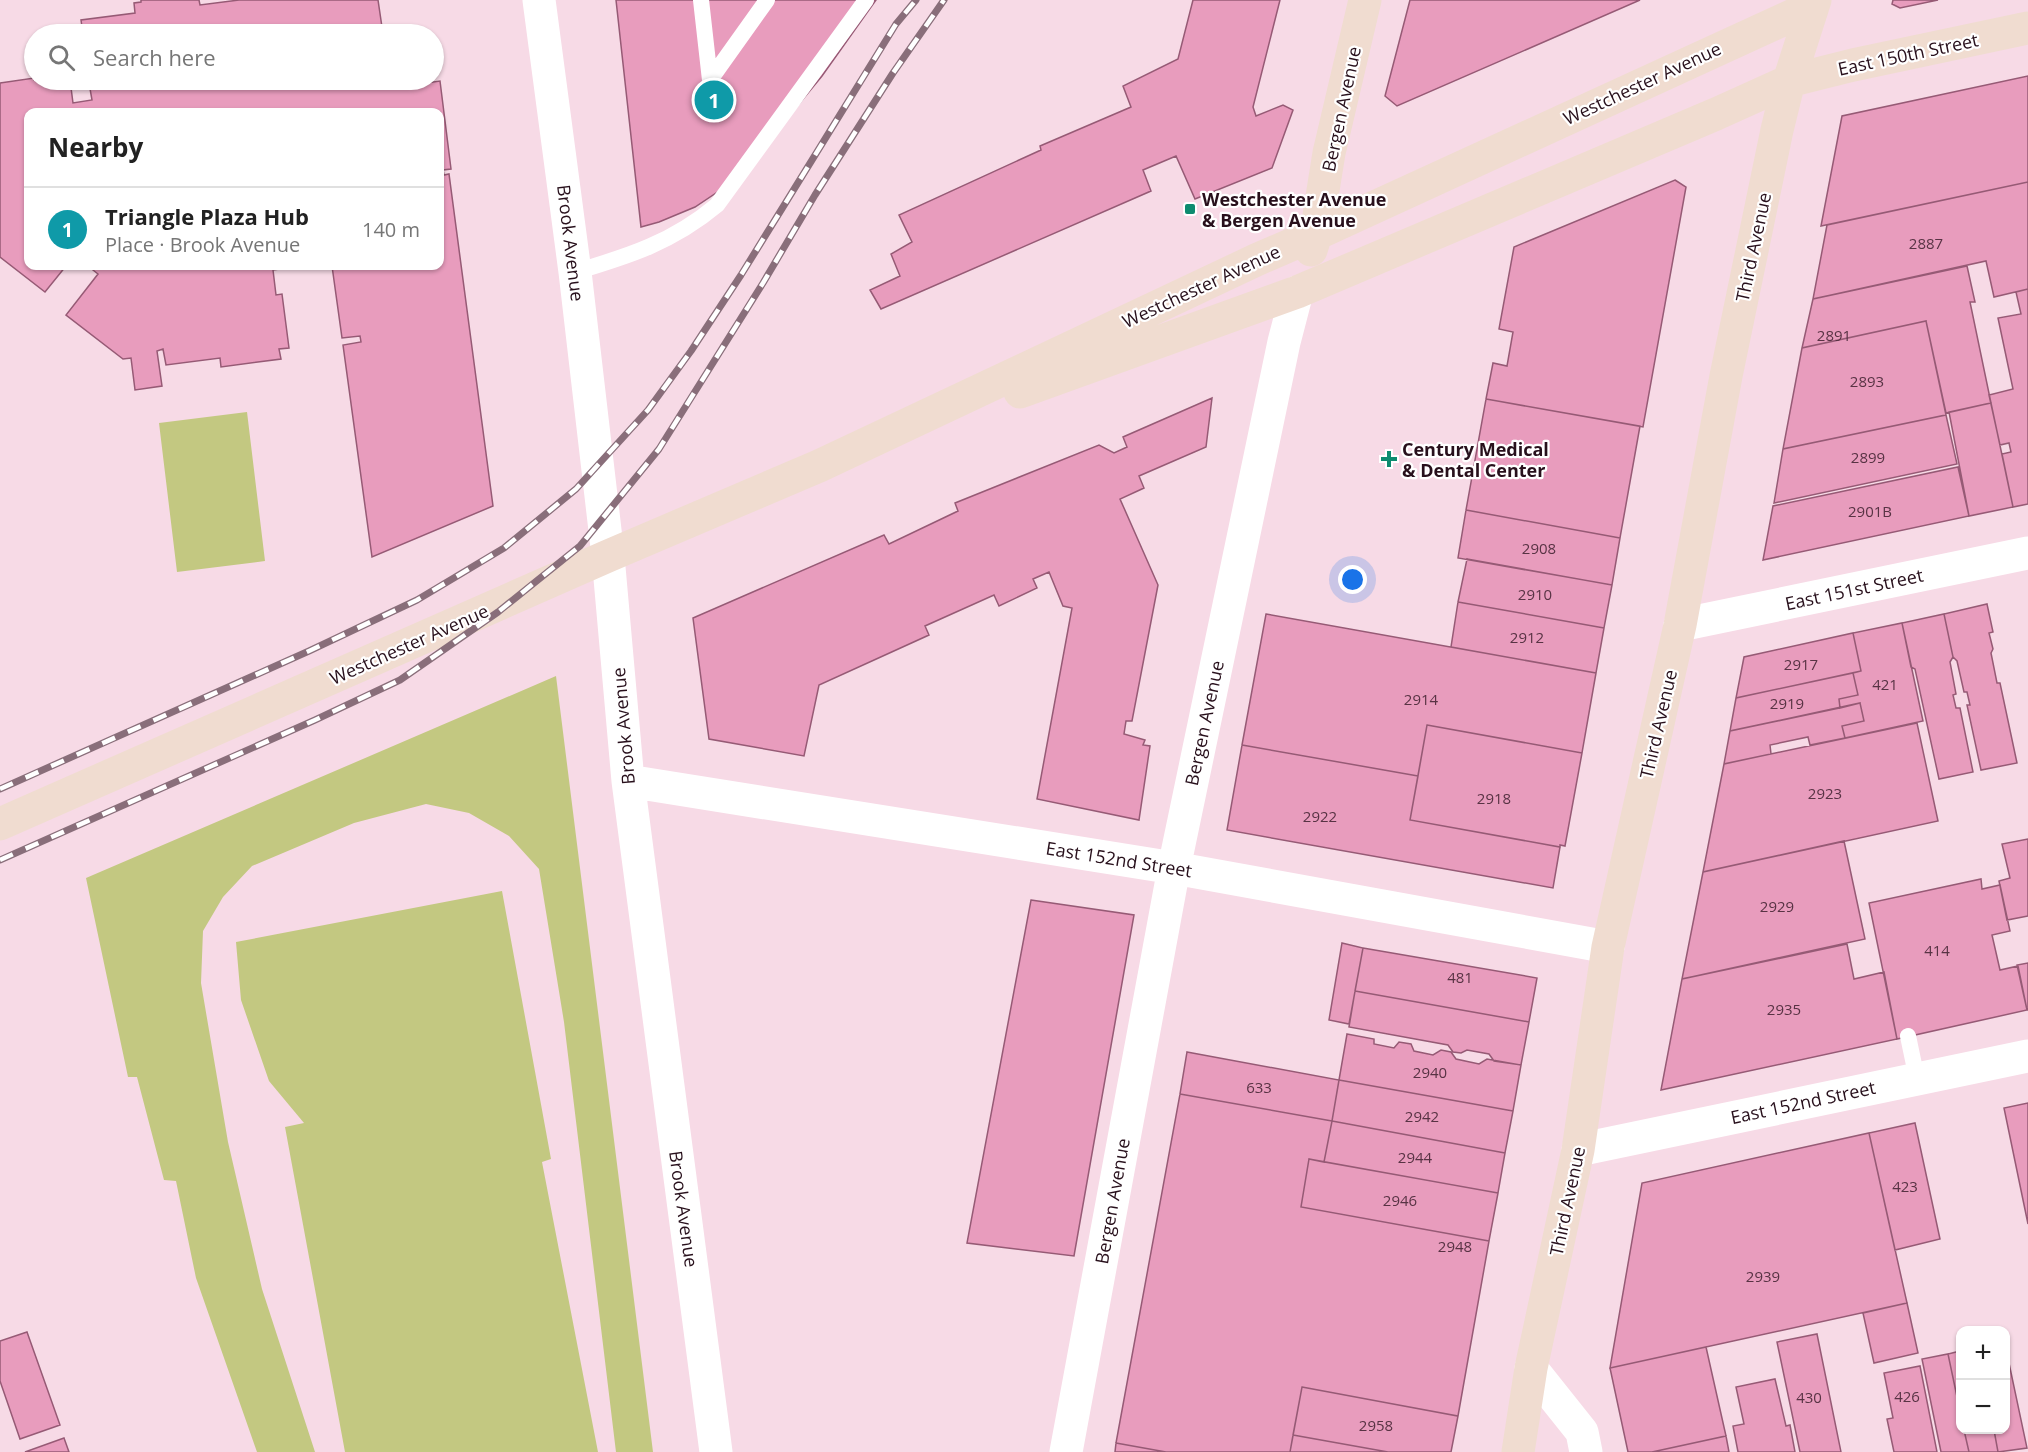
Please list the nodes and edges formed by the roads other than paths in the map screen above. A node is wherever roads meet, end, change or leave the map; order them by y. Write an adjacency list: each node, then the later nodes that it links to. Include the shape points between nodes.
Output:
1 (539, 0): 10 (street, Brook Avenue)
2 (701, 0): 3 (lane, via 710,80)
3 (767, 0)
4 (866, 0): 10 (lane, via 717,205 669,238)
5 (1365, 0): 9 (main road, Bergen Avenue, via 1329,153)
6 (1814, 3): 8 (main road, Third Avenue); 9 (main road, Westchester Avenue)
7 (2028, 28): 8 (main road, East 150th Street)
8 (1789, 81): 11 (main road, Westchester Avenue); 15 (main road, Third Avenue, via 1726,376)
9 (1316, 234): 11 (main road, Bergen Avenue); 12 (main road, Westchester Avenue)
10 (575, 272): 14 (street, Brook Avenue)
11 (1297, 292): 12 (main road, Westchester Avenue); 18 (street, Bergen Avenue)
12 (819, 465): 14 (main road, Westchester Avenue)
13 (2028, 553): 15 (street, East 151st Street)
14 (608, 556): 16 (street, Brook Avenue); 17 (main road, Westchester Avenue)
15 (1680, 625): 19 (main road, Third Avenue)
16 (628, 780): 18 (street, East 152nd Street); 25 (street, Brook Avenue)
17 (0, 824)
18 (1173, 868): 19 (street, East 152nd Street); 26 (street, Bergen Avenue)
19 (1608, 947): 23 (main road, Third Avenue)
20 (1908, 1036): 22 (lane)
21 (2028, 1056): 22 (street, East 152nd Street)
22 (1917, 1079): 23 (street, East 152nd Street)
23 (1578, 1150): 24 (main road, Third Avenue)
24 (1532, 1368): 27 (main road, Third Avenue); 28 (street, via 1582,1432)
25 (716, 1452)
26 (1066, 1452)
27 (1518, 1452)
28 (1586, 1452)

